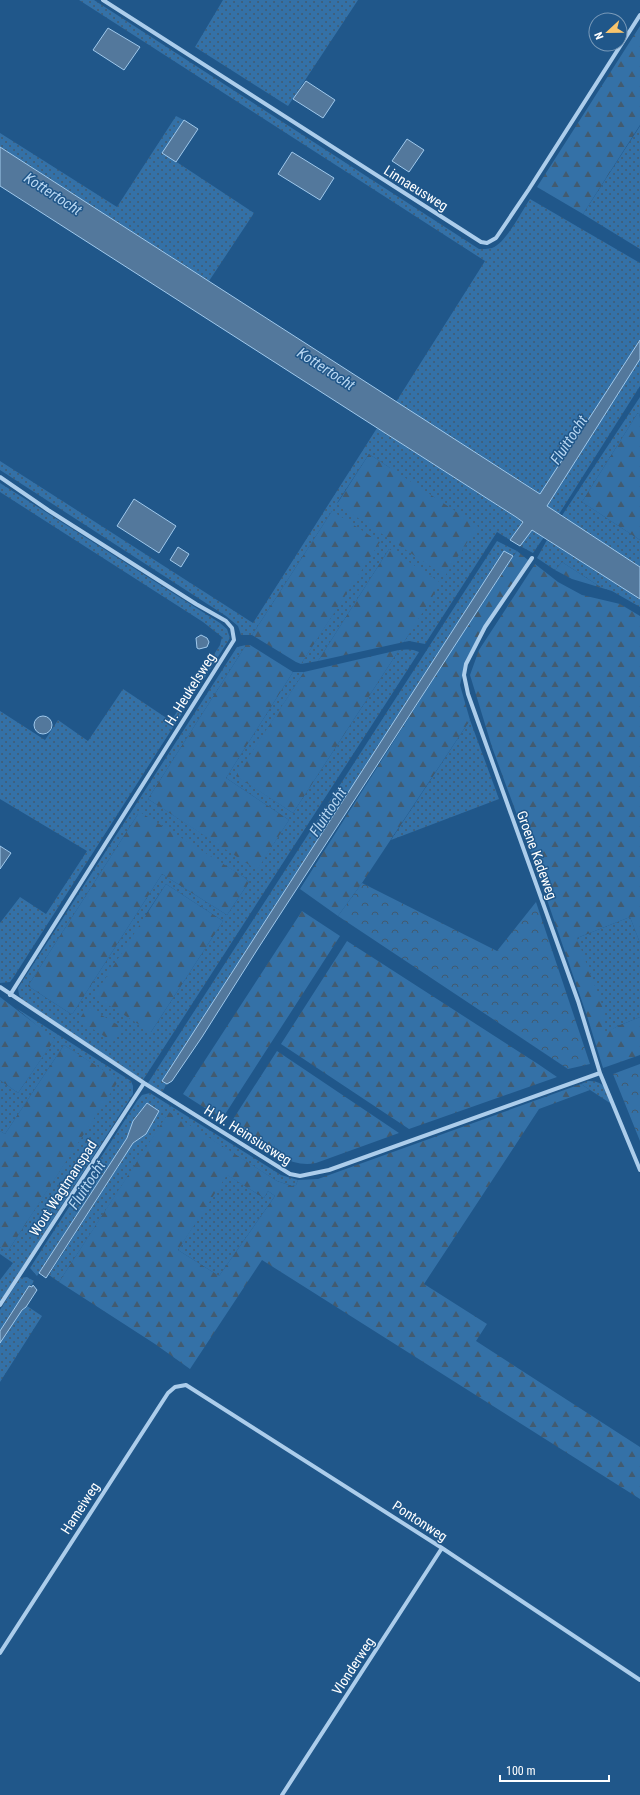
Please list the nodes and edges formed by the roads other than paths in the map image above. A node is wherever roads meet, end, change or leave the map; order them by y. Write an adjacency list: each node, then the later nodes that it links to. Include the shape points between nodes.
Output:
1 (103, 0): 2 (street, Linnaeusweg, via 481,242 487,243 496,238 525,195)
2 (640, 15)
3 (0, 477): 6 (street, H. Heukelsweg, via 48,510 226,621 232,628 234,640)
4 (532, 558): 7 (street, Groene Kadeweg, via 485,627 466,664 464,675 468,694 575,994)
5 (0, 988): 6 (street, H.W. Heinsiusweg)
6 (10, 995): 8 (street, H.W. Heinsiusweg)
7 (600, 1073): 8 (street, H.W. Heinsiusweg, via 329,1170 300,1176 290,1174); 9 (street, Groene Kadeweg)
8 (144, 1083): 10 (street, Wout Wagtmanspad)
9 (640, 1170)
10 (0, 1305)
11 (186, 1385): 12 (street, Pontonweg); 13 (street, Hameiweg, via 175,1387 168,1392)
12 (442, 1548): 14 (street, Pontonweg); 15 (street, Vlonderweg)
13 (0, 1653)
14 (640, 1680)
15 (282, 1795)

